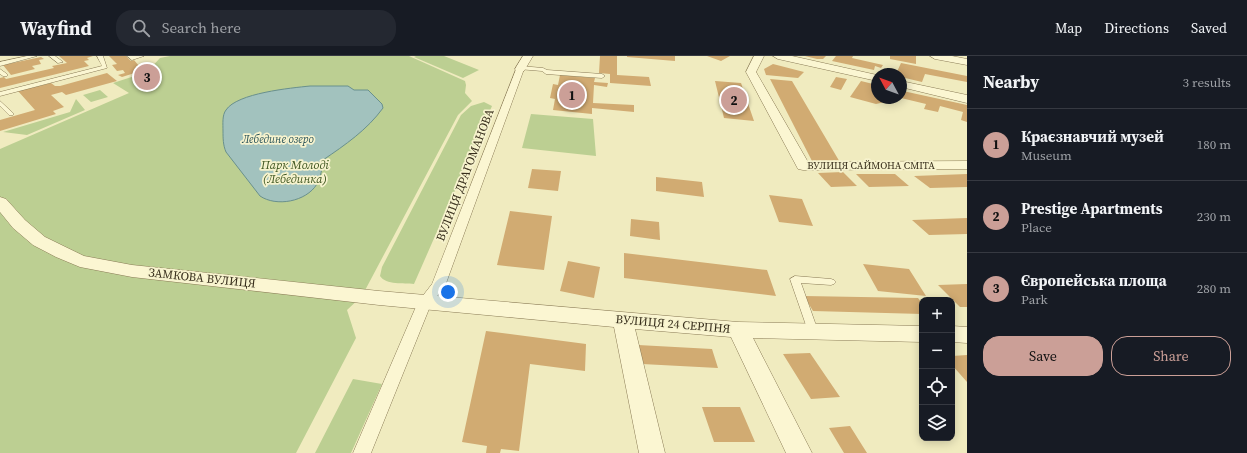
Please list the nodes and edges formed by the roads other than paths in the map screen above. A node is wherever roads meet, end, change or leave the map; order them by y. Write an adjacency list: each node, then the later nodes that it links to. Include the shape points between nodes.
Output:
1 (34, 56): 12 (lane)
2 (52, 56): 10 (lane)
3 (100, 56): 19 (lane, via 105,66)
4 (130, 56): 5 (lane)
5 (141, 56)
6 (528, 56): 13 (street, ВУЛИЦЯ ДРАГОМАНОВА)
7 (759, 56): 23 (street, ВУЛИЦЯ САЙМОНА СМІТА, via 751,72 803,166)
8 (778, 56): 17 (street)
9 (935, 56): 11 (street)
10 (60, 62)
11 (967, 62)
12 (0, 64)
13 (520, 69): 16 (lane); 26 (street, ВУЛИЦЯ ДРАГОМАНОВА, via 438,286)
14 (0, 71): 15 (lane)
15 (5, 75)
16 (602, 76)
17 (871, 77)
18 (907, 85): 20 (street)
19 (0, 94)
20 (967, 99)
21 (0, 103): 22 (lane)
22 (11, 114)
23 (967, 165)
24 (0, 202): 26 (street, ЗАМКОВА ВУЛИЦЯ, via 18,224 39,241 80,261 132,271)
25 (831, 282): 29 (lane, via 795,279)
26 (425, 302): 27 (street, ВУЛИЦЯ 24 СЕРПНЯ); 33 (street, ВУЛИЦЯ ДРАГОМАНОВА)
27 (623, 320): 28 (street, ВУЛИЦЯ 24 СЕРПНЯ); 34 (street)
28 (738, 330): 29 (street, ВУЛИЦЯ 24 СЕРПНЯ); 35 (street)
29 (812, 331): 30 (street, ВУЛИЦЯ 24 СЕРПНЯ)
30 (919, 334)
31 (955, 334): 32 (street)
32 (967, 334)
33 (362, 453)
34 (652, 453)
35 (799, 453)

